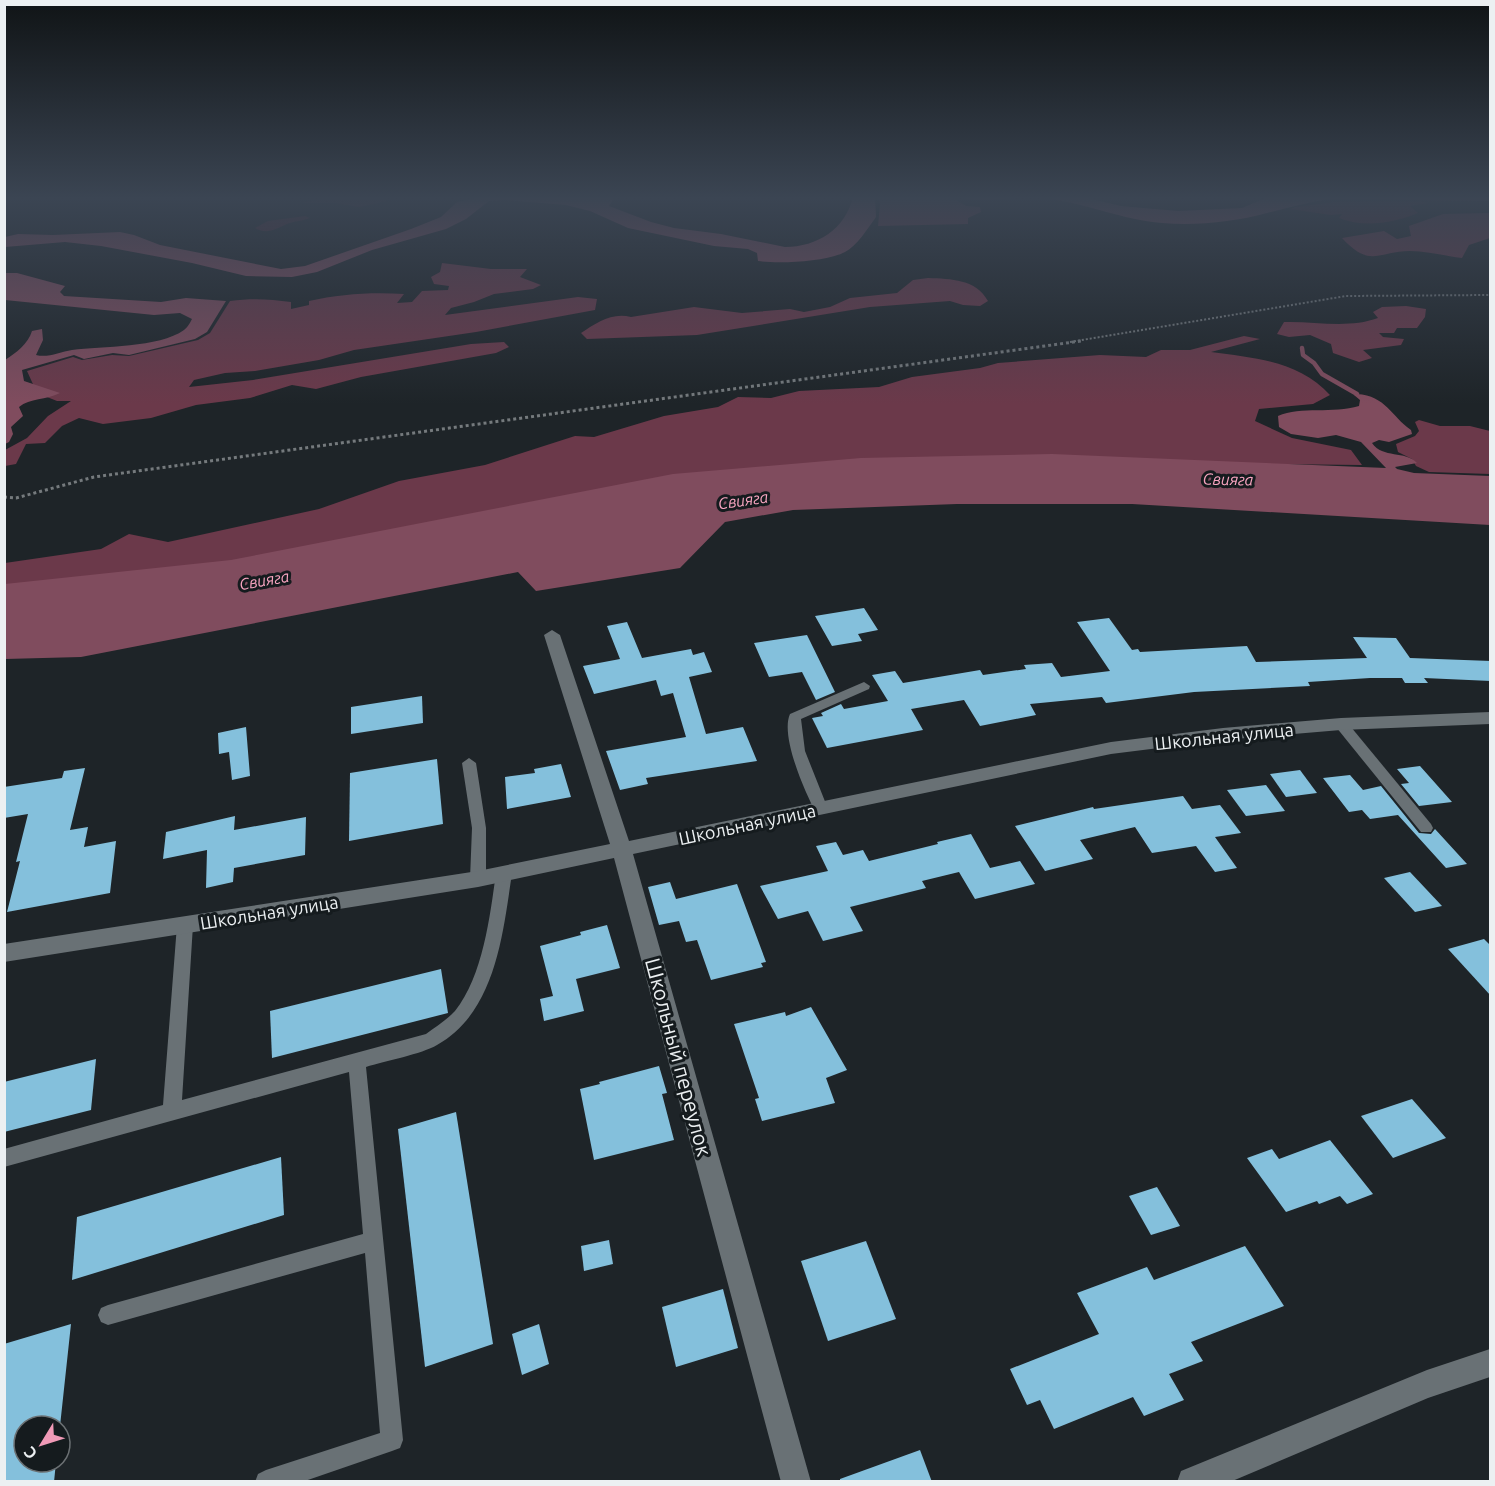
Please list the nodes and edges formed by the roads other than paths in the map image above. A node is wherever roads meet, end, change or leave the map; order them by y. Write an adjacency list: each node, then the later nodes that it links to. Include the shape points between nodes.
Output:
1 (552, 635): 8 (street, Школьный переулок)
2 (864, 686): 6 (lane, via 795,717 798,747)
3 (1491, 718): 4 (street, Школьная улица)
4 (1341, 724): 6 (street, Школьная улица, via 1111,748); 7 (lane)
5 (469, 764): 10 (lane, via 479,828)
6 (821, 809): 8 (street, Школьная улица)
7 (1426, 828)
8 (622, 850): 9 (street, Школьная улица); 20 (street, Школьный переулок)
9 (504, 873): 10 (street, Школьная улица); 13 (lane, via 495,936 475,994 460,1017 430,1040)
10 (478, 879): 11 (street, Школьная улица)
11 (185, 925): 12 (street, Школьная улица); 14 (lane)
12 (4, 953)
13 (357, 1062): 14 (lane); 16 (lane)
14 (172, 1111): 15 (lane)
15 (4, 1158)
16 (374, 1241): 17 (lane); 19 (lane, via 392,1440)
17 (108, 1315)
18 (1491, 1363): 21 (street, via 1427,1384)
19 (266, 1482)
20 (796, 1482)
21 (1192, 1482)

